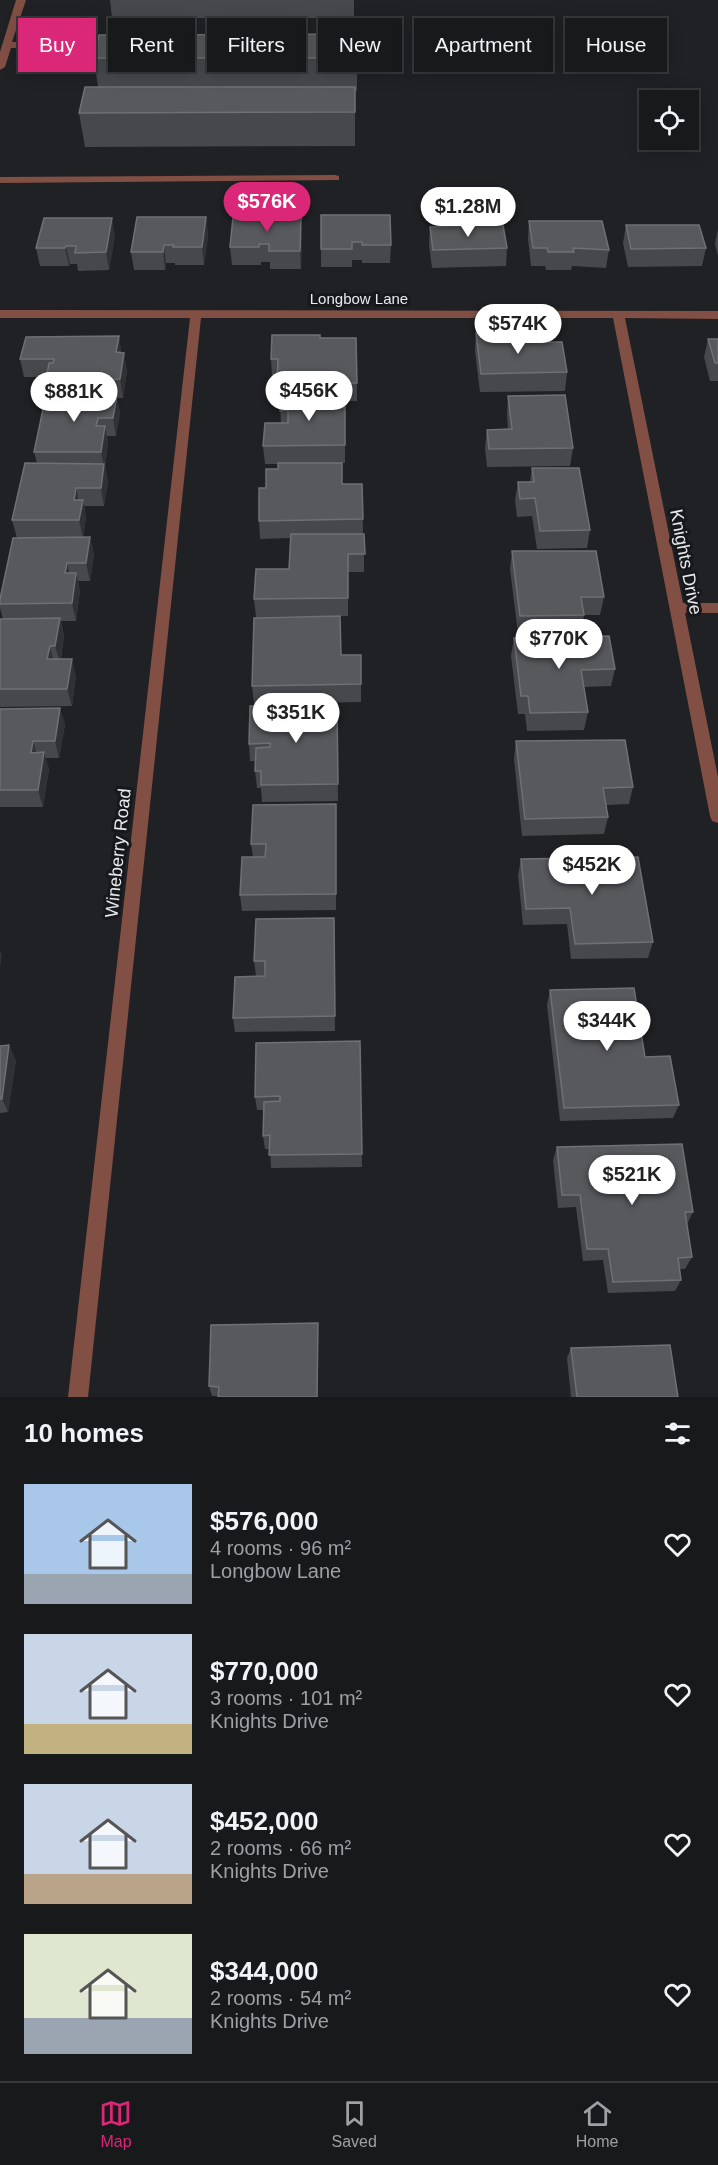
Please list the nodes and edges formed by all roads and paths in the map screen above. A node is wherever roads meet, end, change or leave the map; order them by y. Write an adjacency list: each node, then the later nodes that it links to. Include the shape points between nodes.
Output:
1 (21, 0): 3 (street)
2 (108, 44): 3 (street)
3 (7, 45): 4 (street)
4 (0, 67)
5 (334, 178): 6 (street)
6 (0, 180)
7 (0, 314): 8 (street, Longbow Lane)
8 (196, 314): 9 (street, Longbow Lane); 14 (street, Wineberry Road)
9 (618, 314): 10 (street, Longbow Lane); 12 (street, Knights Drive)
10 (718, 315)
11 (718, 608): 12 (street)
12 (677, 609): 13 (street, Knights Drive)
13 (718, 816)
14 (78, 1397)

